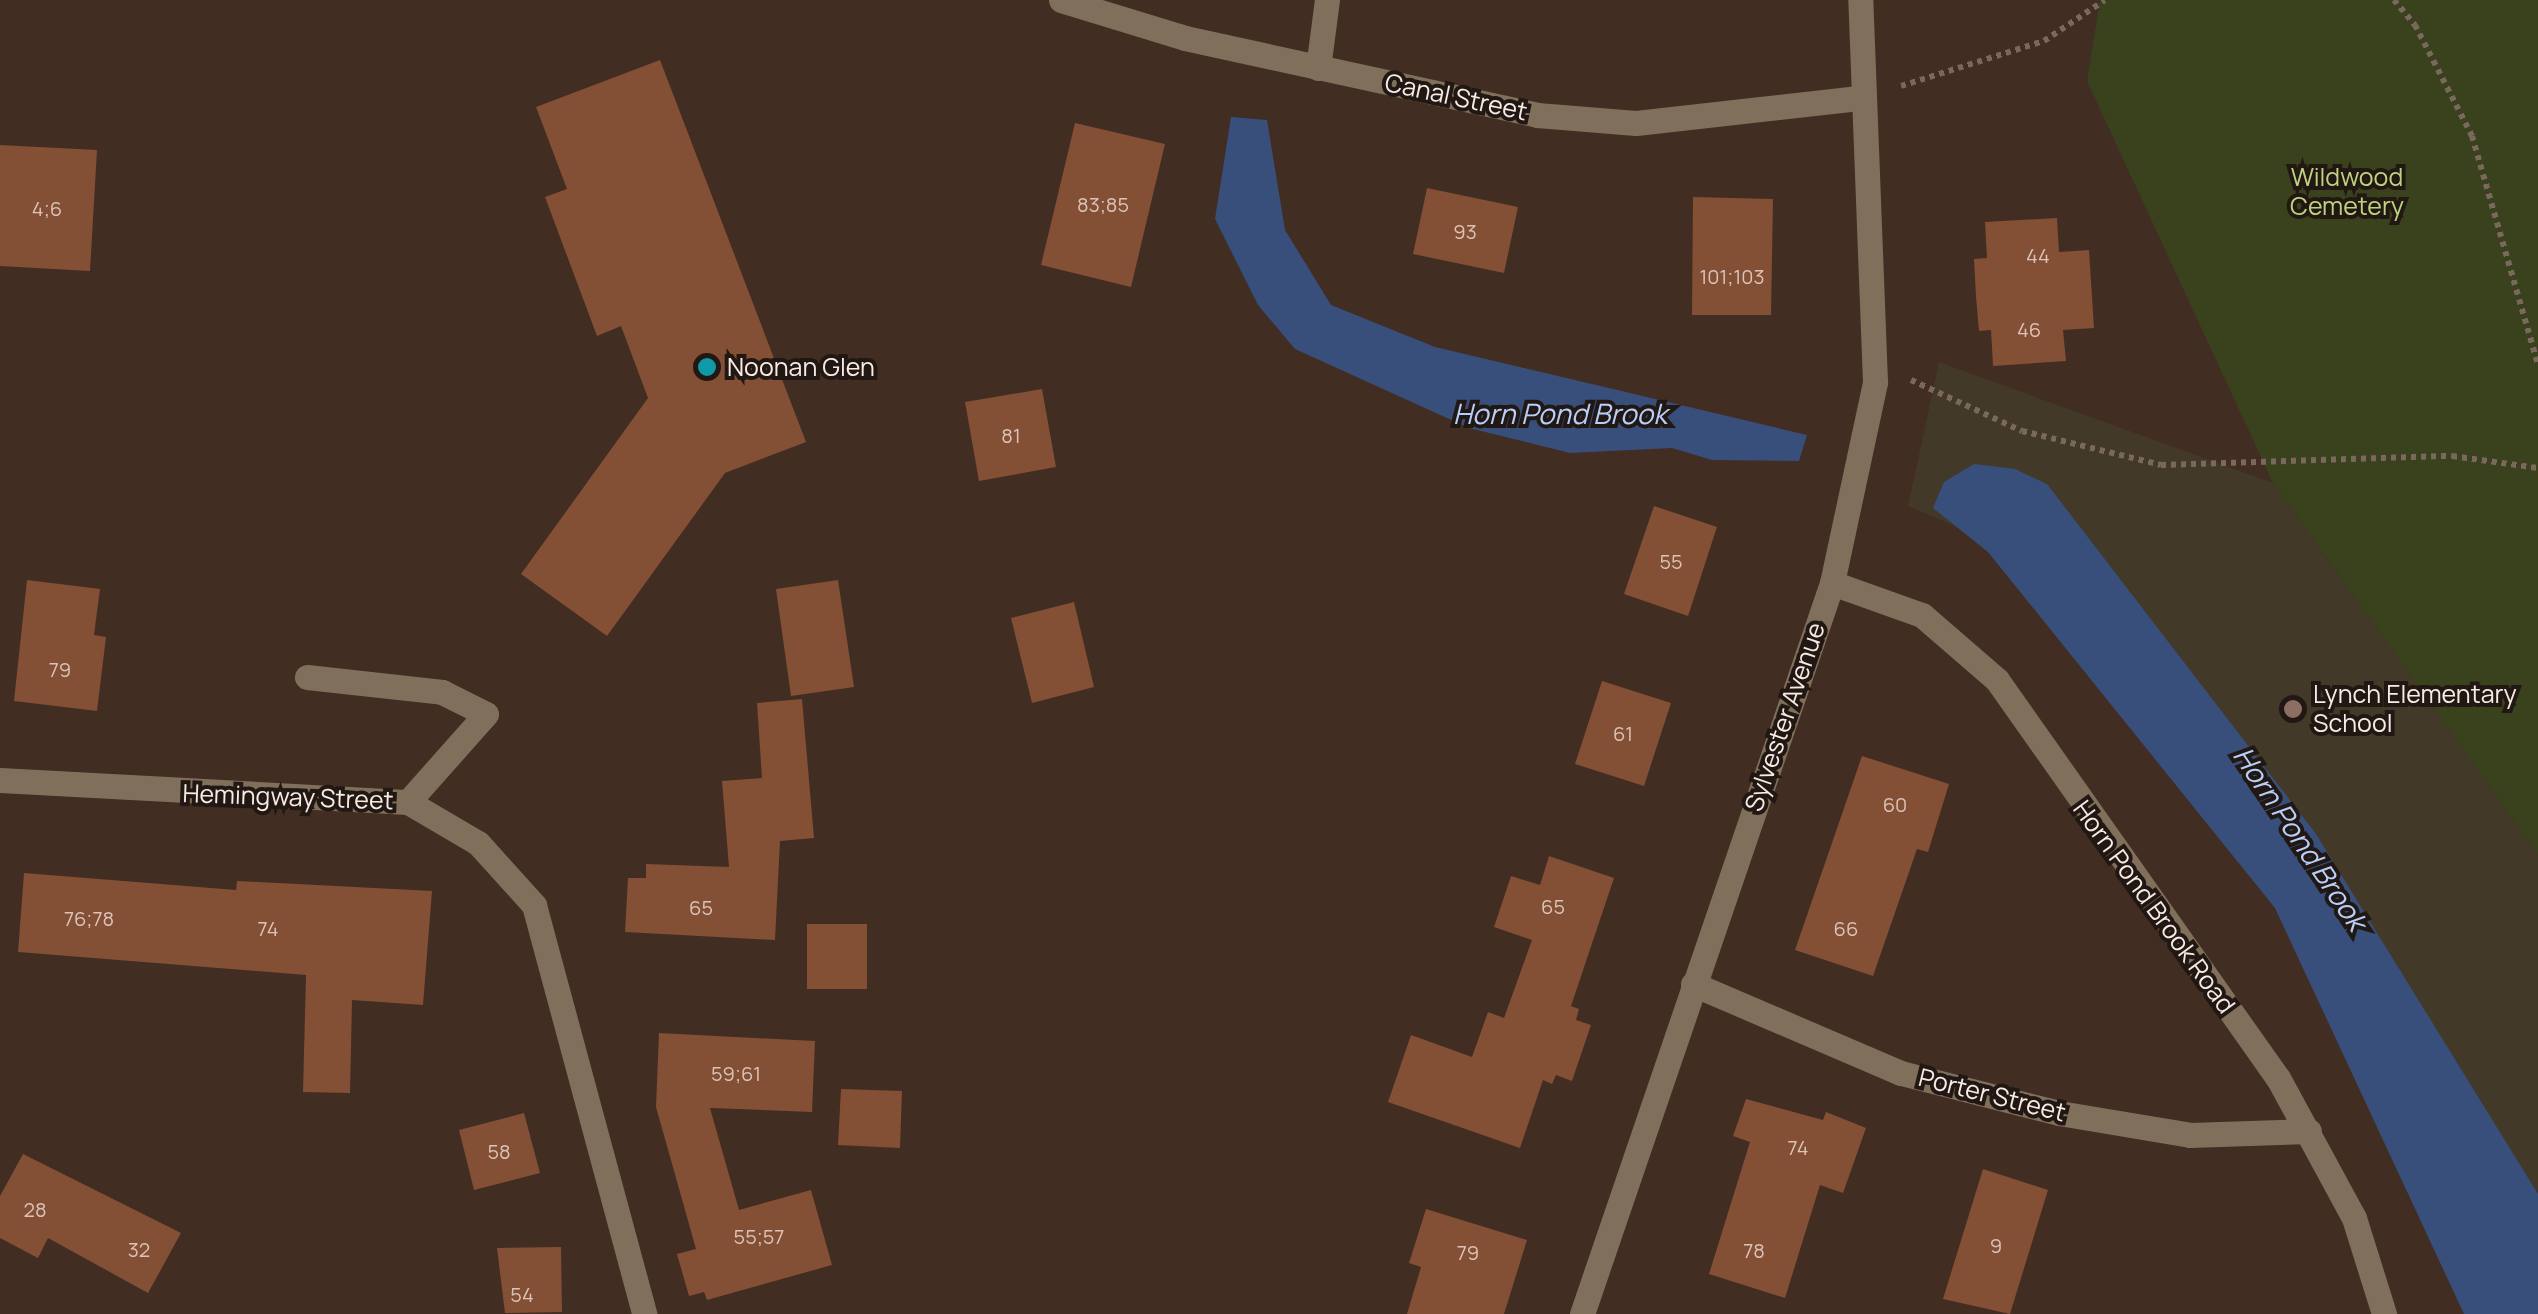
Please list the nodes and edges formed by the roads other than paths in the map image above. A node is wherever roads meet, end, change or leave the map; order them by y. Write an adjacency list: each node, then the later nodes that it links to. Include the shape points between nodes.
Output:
1 (1062, 0): 4 (street, Canal Street)
2 (1327, 0): 4 (street)
3 (1860, 0): 5 (street, Sylvester Avenue)
4 (1318, 68): 5 (street, Canal Street, via 1538,114 1636,123)
5 (1859, 98): 6 (street, Sylvester Avenue, via 1875,382)
6 (1832, 583): 10 (street, Sylvester Avenue); 11 (street, Horn Pond Brook Road, via 1922,615 1997,680)
7 (307, 677): 9 (street, via 442,692 486,714)
8 (0, 780): 9 (street, Hemingway Street)
9 (408, 802): 12 (street, Hemingway Street, via 478,843 534,905)
10 (1693, 984): 11 (street, Porter Street, via 1902,1073 2059,1113 2190,1135); 13 (street, Sylvester Avenue)
11 (2309, 1131): 14 (street, Horn Pond Brook Road, via 2354,1218)
12 (644, 1314)
13 (1582, 1314)
14 (2384, 1314)

